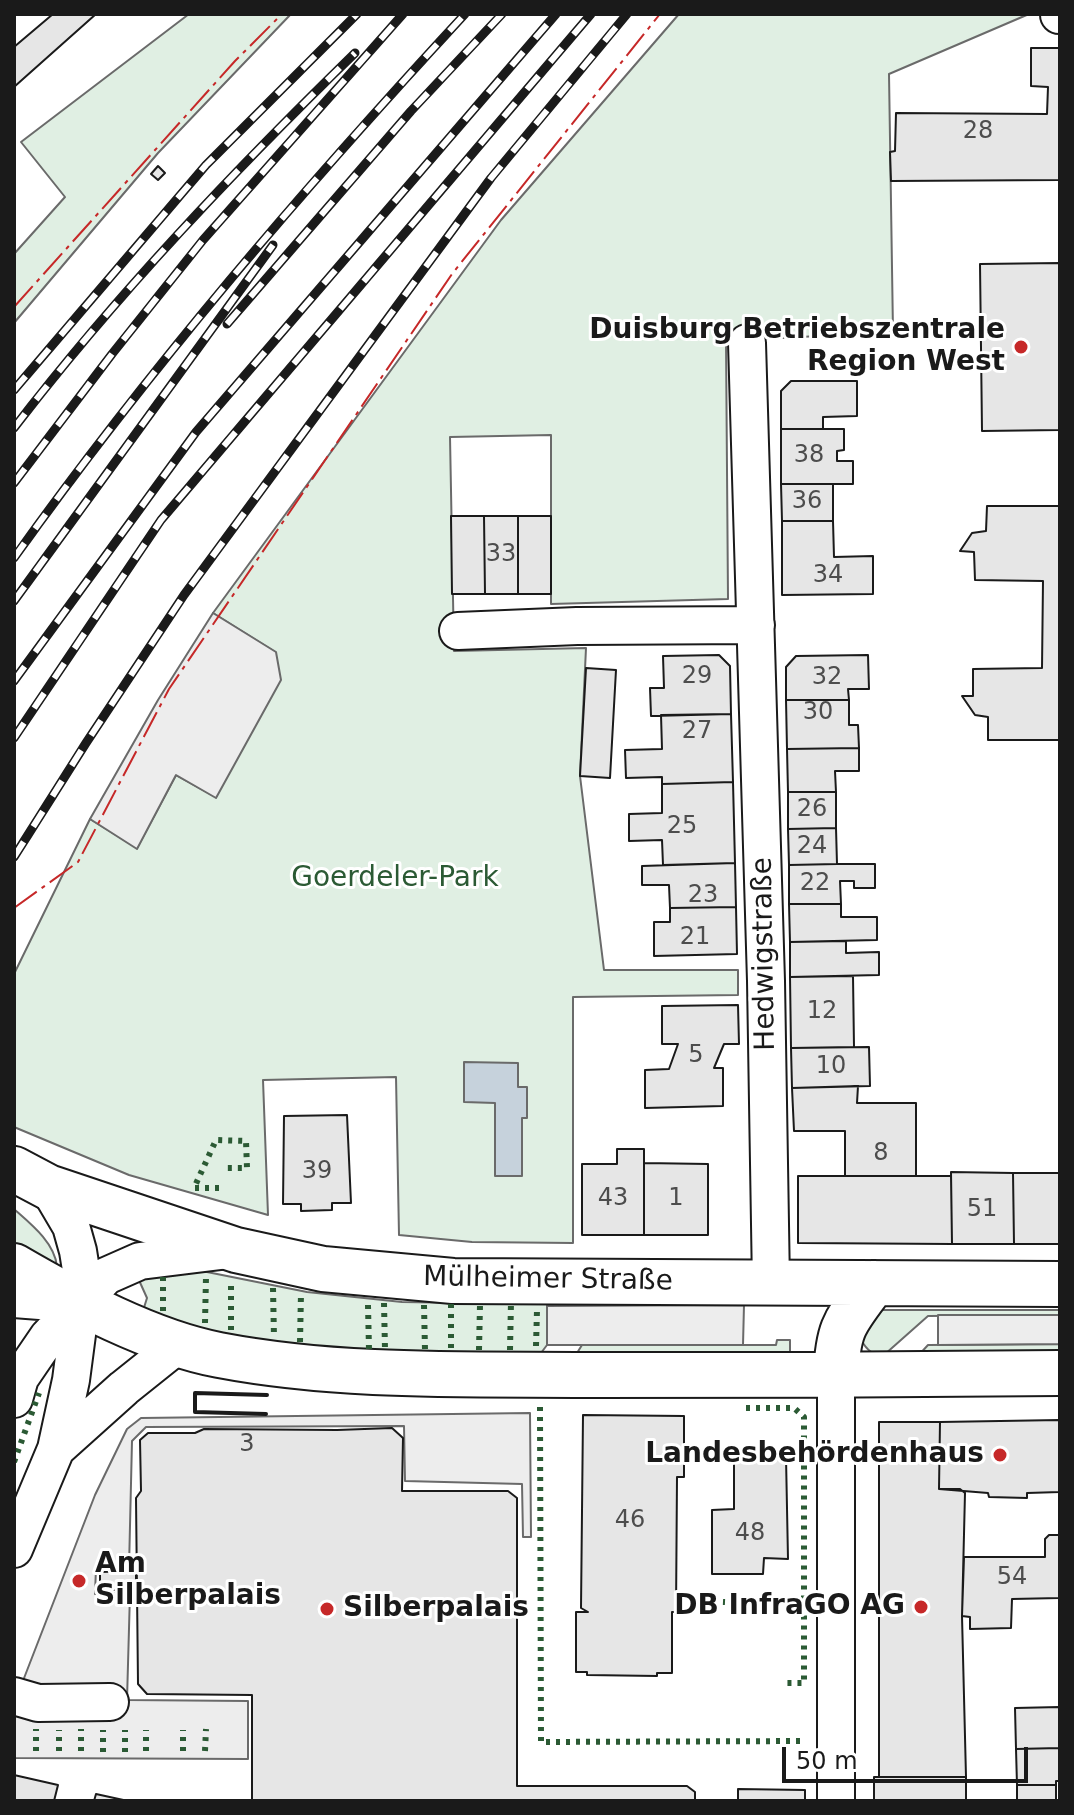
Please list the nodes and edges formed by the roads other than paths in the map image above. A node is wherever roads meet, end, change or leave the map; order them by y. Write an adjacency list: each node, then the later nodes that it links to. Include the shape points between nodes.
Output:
1 (747, 343): 2 (street, Hedwigstraße)
2 (756, 625): 3 (street); 8 (street, Hedwigstraße)
3 (458, 631)
4 (31, 1178): 5 (main road, Mülheimer Straße); 11 (street, via 71,1226 82,1276)
5 (236, 1250): 8 (main road, Mülheimer Straße, via 323,1269 453,1281); 11 (street, via 140,1261 106,1276)
6 (14, 1266): 11 (main road)
7 (874, 1283): 8 (main road, Mülheimer Straße); 9 (main road, Mülheimer Straße); 14 (main road, via 844,1322)
8 (771, 1284)
9 (1060, 1284)
10 (14, 1299): 11 (street)
11 (81, 1304): 12 (main road); 15 (street); 16 (street)
12 (179, 1344): 14 (main road, via 218,1355 336,1371); 16 (street)
13 (1060, 1373): 14 (main road)
14 (836, 1376): 20 (street)
15 (16, 1381)
16 (56, 1449): 17 (street)
17 (14, 1549)
18 (14, 1696): 19 (street, via 38,1703)
19 (110, 1702)
20 (836, 1801)

